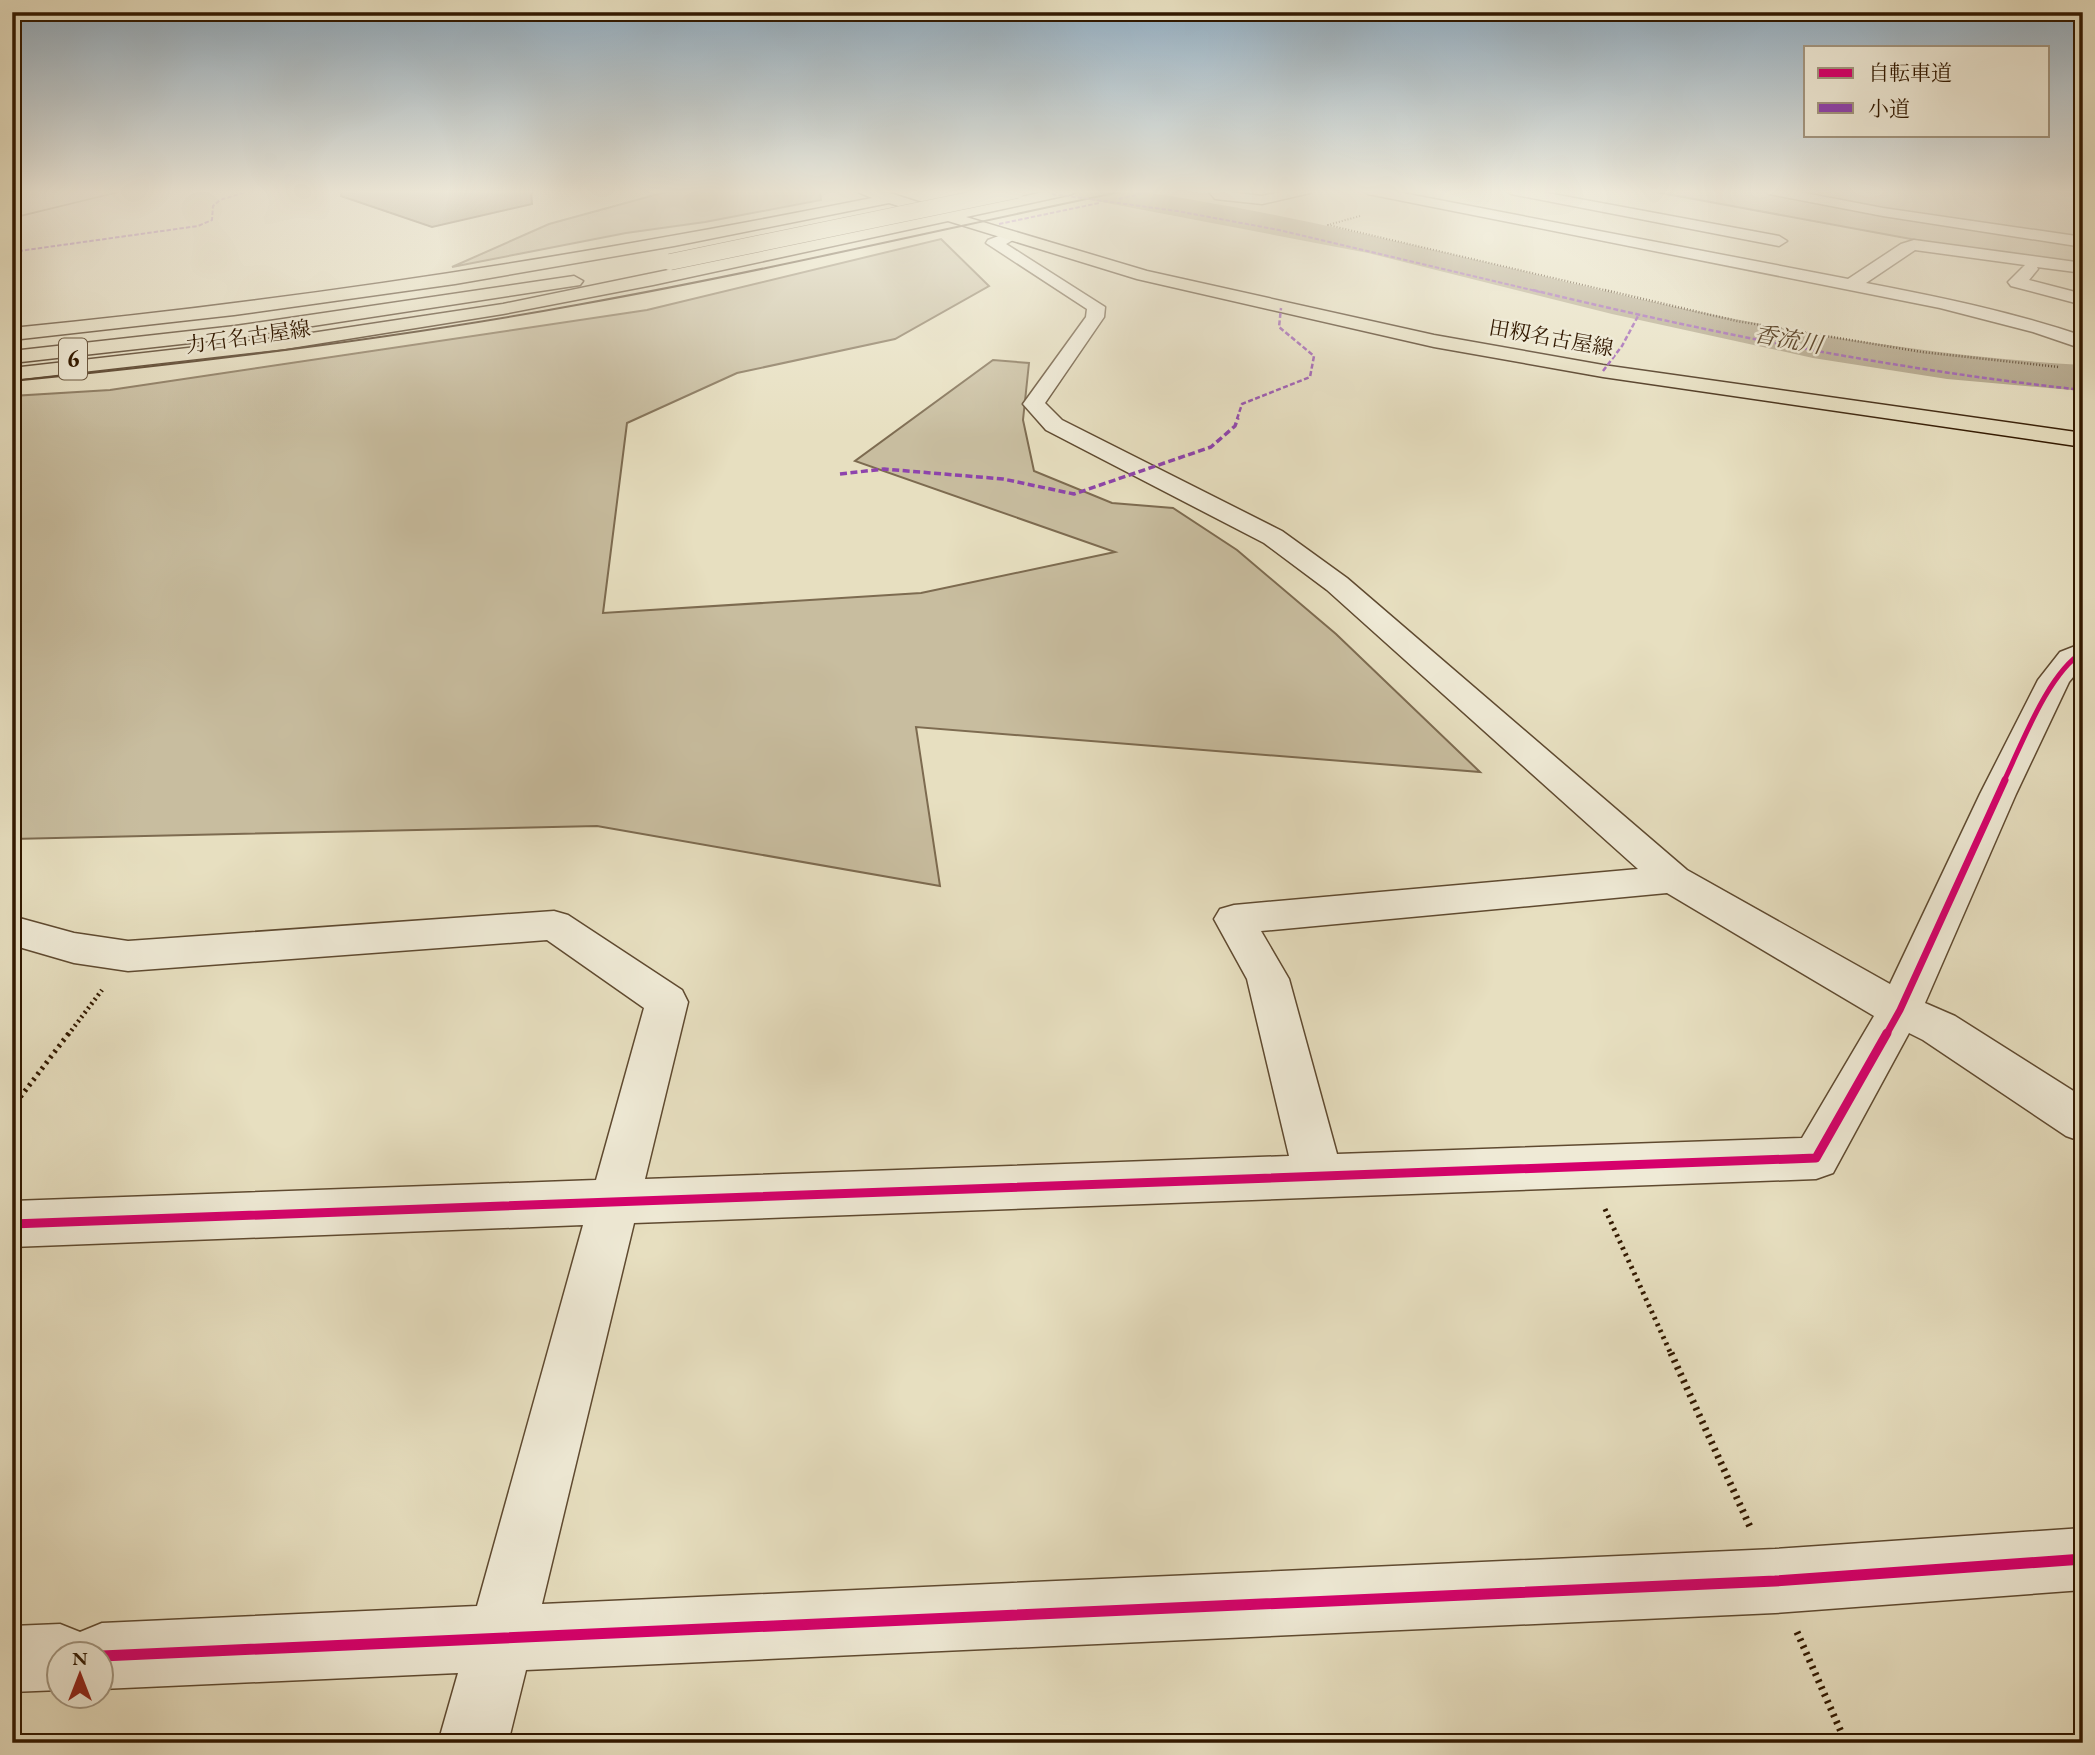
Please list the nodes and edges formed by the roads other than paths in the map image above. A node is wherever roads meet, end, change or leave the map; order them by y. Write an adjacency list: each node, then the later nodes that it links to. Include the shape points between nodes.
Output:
1 (512, 272): 14 (main road, 6)
2 (560, 272): 10 (main road, 力石名古屋線 / 6)
3 (610, 272): 11 (main road, 力石名古屋線 / 6)
4 (692, 272): 20 (main road, 6, via 458,317 230,350)
5 (1040, 272): 23 (street, via 1096,307 1095,317 1034,404 1054,425 1273,537 1337,584)
6 (1133, 272): 21 (main road, 田籾名古屋線, via 1434,341 1603,371)
7 (1788, 272): 12 (street)
8 (1870, 272): 12 (street)
9 (2027, 272): 13 (street, via 2017,282)
10 (552, 273): 15 (main road, 力石名古屋線 / 6, via 301,312); 17 (main road, via 304,316)
11 (574, 281): 18 (main road, via 248,330); 19 (main road, 力石名古屋線 / 6, via 261,336)
12 (1851, 285): 16 (street, via 1990,314)
13 (2083, 300)
14 (12, 334)
15 (12, 343)
16 (2083, 343)
17 (12, 351)
18 (12, 357)
19 (12, 366)
20 (12, 374)
21 (2083, 440)
22 (2083, 652): 25 (street, via 2054,680)
23 (1673, 879): 25 (street); 27 (street, via 1234,919 1268,979)
24 (12, 930): 28 (street, via 74,948 128,956 554,925 667,1002)
25 (1900, 1010): 26 (street, via 1939,1028); 27 (street, via 1816,1158)
26 (2083, 1122)
27 (1319, 1177): 28 (street)
28 (615, 1201): 29 (street); 31 (street)
29 (12, 1224)
30 (2083, 1559): 31 (street, via 1775,1581)
31 (499, 1639): 32 (street); 35 (street)
32 (116, 1655)
33 (46, 1658): 34 (street)
34 (12, 1659)
35 (473, 1743)

